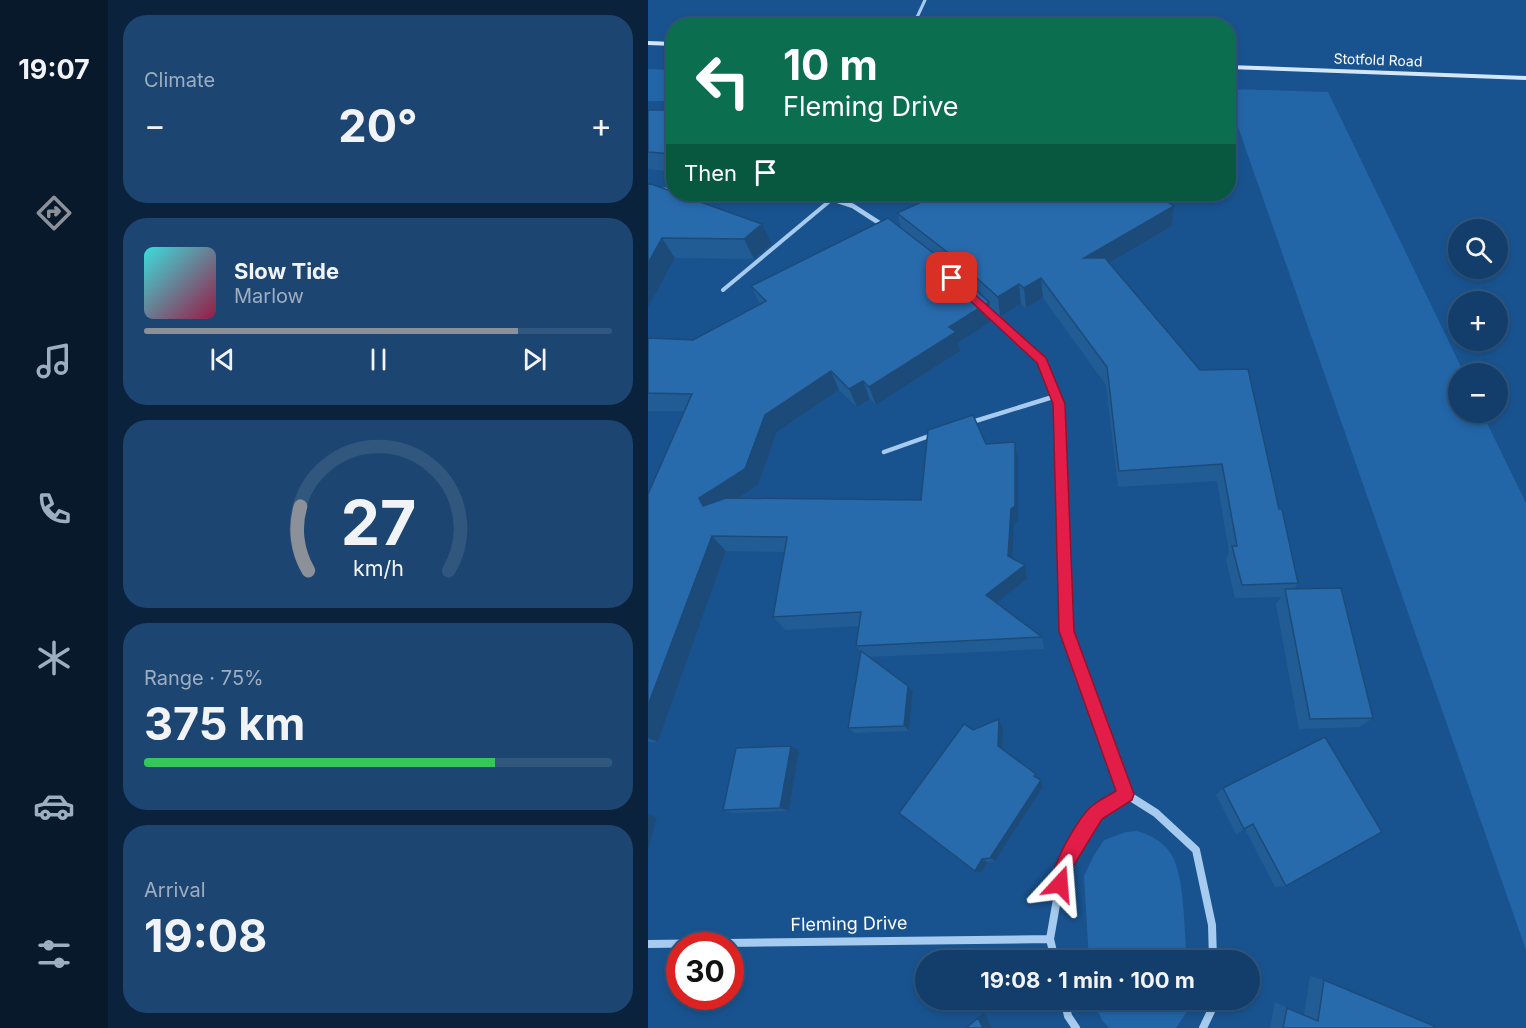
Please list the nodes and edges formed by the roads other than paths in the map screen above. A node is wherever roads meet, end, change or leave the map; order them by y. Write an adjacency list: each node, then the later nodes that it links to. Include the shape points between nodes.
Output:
1 (925, 0): 2 (lane)
2 (917, 18)
3 (648, 42): 4 (street)
4 (666, 43)
5 (1236, 67): 6 (street, Stotfold Road)
6 (1526, 78)
7 (648, 190): 8 (street)
8 (666, 190)
9 (830, 201): 12 (lane)
10 (838, 201): 11 (street)
11 (891, 230)
12 (723, 290)
13 (976, 300): 14 (street, via 1042,361)
14 (1056, 396): 15 (lane); 18 (street, via 1067,631)
15 (969, 423)
16 (937, 434): 17 (lane)
17 (884, 452)
18 (1126, 794): 19 (street, via 1096,813 1063,865); 22 (street, via 1156,813 1196,850 1212,925)
19 (1050, 939): 20 (street, Fleming Drive); 21 (street)
20 (648, 944)
21 (1052, 950)
22 (1213, 950)
23 (1066, 1010): 25 (street)
24 (1212, 1010): 26 (street)
25 (1076, 1028)
26 (1203, 1028)

